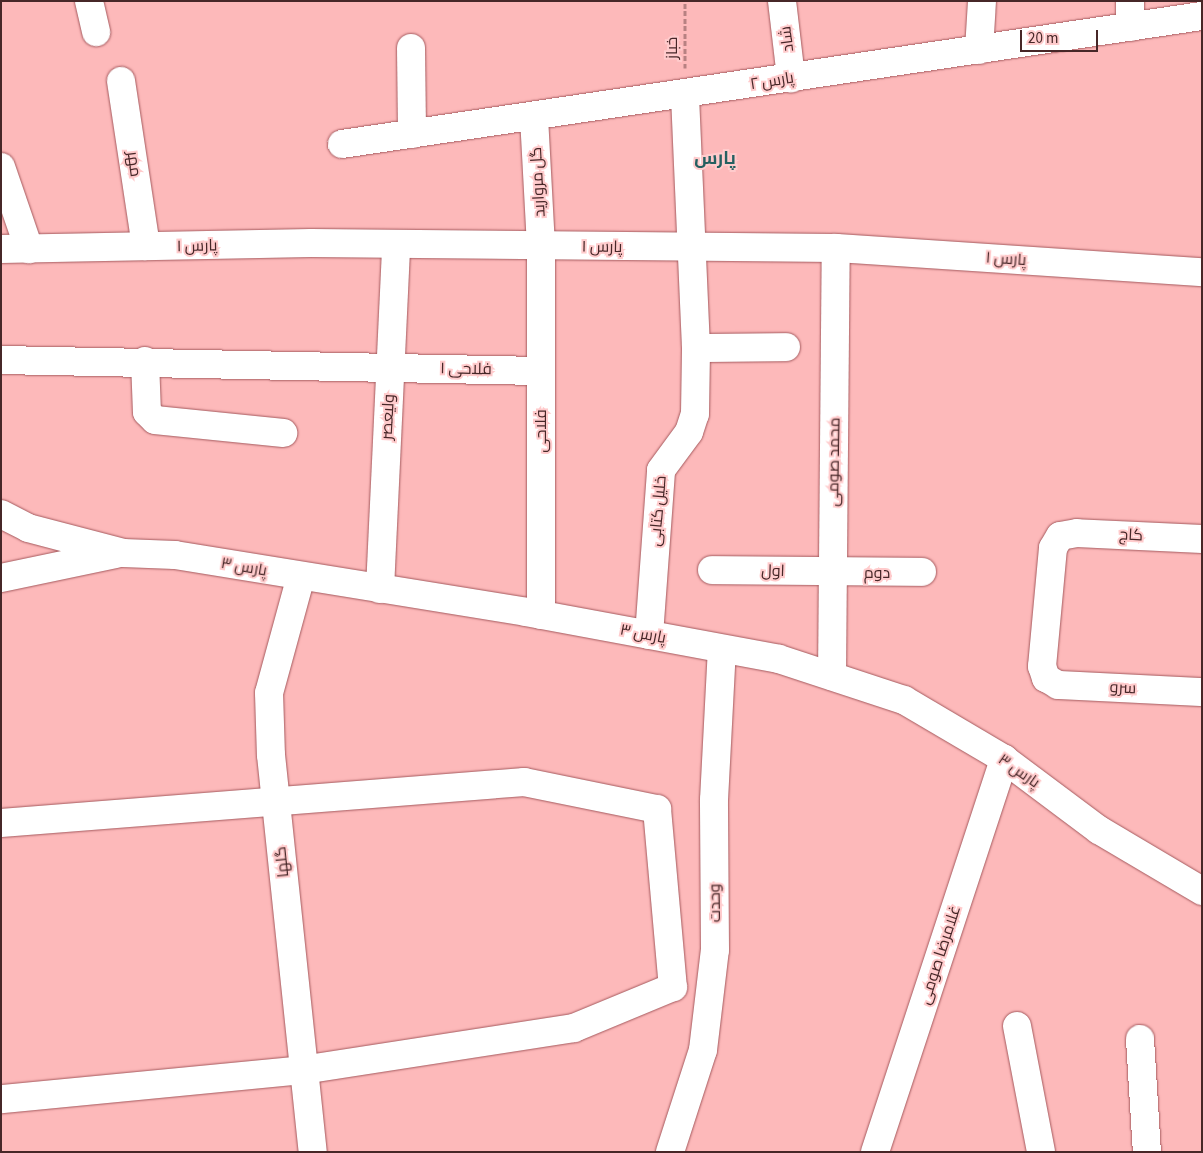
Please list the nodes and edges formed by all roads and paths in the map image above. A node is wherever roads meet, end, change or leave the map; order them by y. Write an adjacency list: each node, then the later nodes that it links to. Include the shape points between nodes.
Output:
1 (89, 1): 7 (street)
2 (685, 1): 12 (path, خباز)
3 (782, 1): 10 (street, شاد)
4 (982, 1): 9 (street)
5 (1130, 14): 6 (street, پارس ۲); 9 (street, پارس ۲)
6 (1202, 16)
7 (96, 32)
8 (411, 48): 14 (street)
9 (979, 50): 10 (street, پارس ۲)
10 (791, 78): 12 (street, پارس ۲)
11 (122, 81): 18 (street, مهر)
12 (685, 96): 13 (street, پارس ۲); 20 (street, خلیل کتابی)
13 (534, 117): 14 (street, پارس ۲); 19 (street, گل مروارید)
14 (412, 134): 15 (street, پارس ۲)
15 (342, 144)
16 (1, 167): 23 (street)
17 (396, 244): 18 (street, پارس ۱); 19 (street, پارس ۱); 29 (street, ولیعصر)
18 (146, 246): 23 (street, پارس ۱)
19 (541, 246): 20 (street, پارس ۱); 30 (street, فلاحی)
20 (692, 248): 21 (street, پارس ۱); 26 (street, خلیل کتابی)
21 (836, 248): 24 (street, پارس ۱); 37 (street, محمد صومی)
22 (1, 249): 23 (street, پارس ۱)
23 (29, 249)
24 (1202, 272)
25 (786, 347): 26 (street)
26 (696, 348): 42 (street, خلیل کتابی, via 693,424 661,470)
27 (1, 360): 28 (street, فلاحی ۱)
28 (145, 361): 29 (street, فلاحی ۱); 31 (street, via 147,412 155,420)
29 (390, 368): 30 (street, فلاحی ۱); 40 (street, ولیعصر)
30 (541, 371): 41 (street, فلاحی)
31 (283, 433)
32 (1, 514): 34 (street, پارس ۳, via 28,528)
33 (1202, 539): 45 (street, کاج, via 1077,532 1060,536 1053,548 1042,666)
34 (122, 553): 38 (street, پارس ۳, via 175,555); 39 (street)
35 (712, 570): 37 (street, اول)
36 (922, 572): 37 (street, دوم)
37 (833, 573): 44 (street, محمد صومی)
38 (300, 576): 40 (street, پارس ۳); 48 (street, گلها, via 269,693)
39 (1, 578)
40 (380, 589): 41 (street, پارس ۳)
41 (541, 615): 42 (street, پارس ۳)
42 (648, 635): 43 (street, پارس ۳)
43 (722, 649): 44 (street, پارس ۳, via 779,659); 56 (street, وحدت, via 714,800 715,950 703,1050)
44 (832, 676): 47 (street, پارس ۳, via 904,700)
45 (1046, 678): 46 (street, سرو, via 1058,684)
46 (1202, 692)
47 (1004, 759): 50 (street, پارس ۳, via 1099,830); 57 (street, غلامرضا صومی)
48 (276, 804): 49 (street); 53 (street, گلها); 53 (street, via 524,782 657,809 673,987 574,1028)
49 (1, 824)
50 (1202, 891)
51 (1017, 1026): 58 (street)
52 (1140, 1039): 59 (street)
53 (304, 1070): 54 (street); 55 (street, گلها)
54 (1, 1099)
55 (313, 1152)
56 (670, 1152)
57 (875, 1152)
58 (1041, 1152)
59 (1147, 1152)

